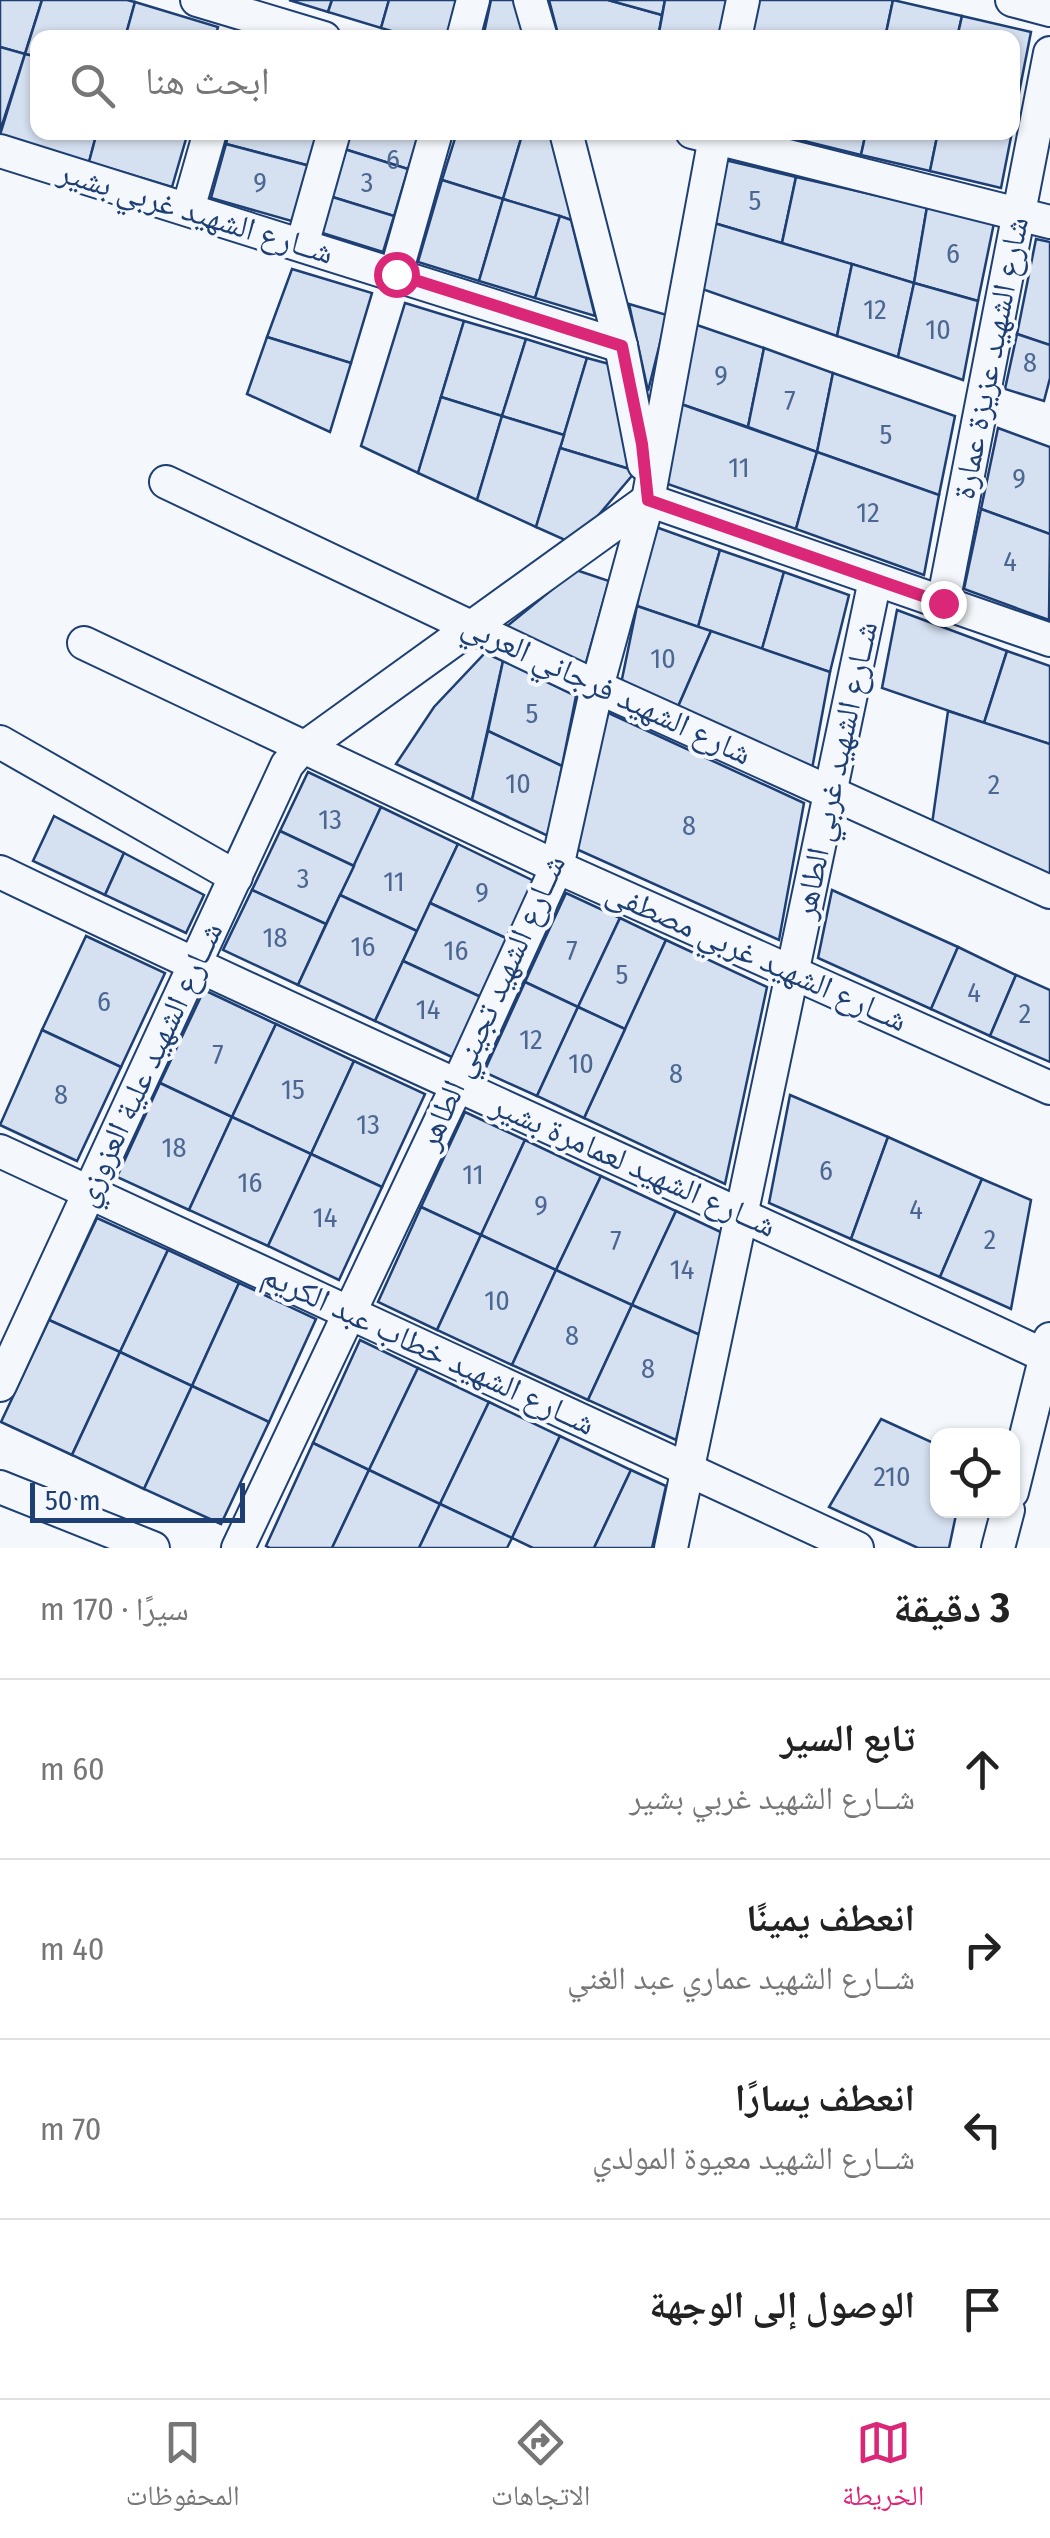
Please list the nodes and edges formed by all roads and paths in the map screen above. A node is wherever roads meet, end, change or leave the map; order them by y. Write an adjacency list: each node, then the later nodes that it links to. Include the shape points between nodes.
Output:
1 (197, 0): 7 (street)
2 (472, 0): 9 (street)
3 (530, 0): 10 (street)
4 (743, 0): 11 (street)
5 (1012, 0): 6 (street)
6 (1050, 10)
7 (243, 17): 8 (street)
8 (293, 30)
9 (465, 30)
10 (538, 30)
11 (737, 30)
12 (1050, 53): 21 (street, شارع الشهيد عزيزة عمارة)
13 (208, 140): 20 (street)
14 (332, 140): 22 (street)
15 (434, 140): 23 (street)
16 (568, 140): 24 (street)
17 (706, 140): 26 (street, شــارع الشهيد تجيني الطاهر)
18 (730, 140): 21 (street)
19 (0, 151): 20 (street, شــارع الشهيد غربي بشير)
20 (188, 210): 22 (street, شــارع الشهيد غربي بشير)
21 (1034, 218): 28 (street, شارع الشهيد عزيزة عمارة)
22 (302, 244): 23 (street, شــارع الشهيد غربي بشير)
23 (396, 274): 24 (street, شــارع الشهيد غربي بشير)
24 (622, 346): 26 (street)
25 (166, 482): 29 (street, شارع الشهيد فرجاني العربي)
26 (648, 500): 27 (street); 29 (street); 32 (street, شــارع الشهيد تجيني الطاهر)
27 (875, 580): 28 (street); 35 (street, شــارع الشهيد غربي الطاهر)
28 (943, 603): 30 (street)
29 (472, 628): 32 (street, شارع الشهيد فرجاني العربي); 34 (street)
30 (1050, 640)
31 (84, 643): 34 (street, شــارع الشهيد غربي مصطفى)
32 (597, 687): 35 (street, شارع الشهيد فرجاني العربي); 36 (street, شــارع الشهيد تجيني الطاهر)
33 (0, 742): 38 (street)
34 (304, 748): 36 (street, شــارع الشهيد غربي مصطفى); 38 (street, شــارع الشهيد علية العزوزي, via 287,765)
35 (832, 792): 39 (street, شارع الشهيد فرجاني العربي); 41 (street, شــارع الشهيد غربي الطاهر)
36 (556, 867): 41 (street, شــارع الشهيد غربي مصطفى); 42 (street, شــارع الشهيد تجيني الطاهر)
37 (0, 872): 40 (street, شــارع الشهيد لعمامرة بشير)
38 (236, 877): 40 (street, شــارع الشهيد علية العزوزي)
39 (1050, 892)
40 (194, 965): 42 (street, شــارع الشهيد لعمامرة بشير); 45 (street, شــارع الشهيد علية العزوزي)
41 (794, 972): 43 (street, شــارع الشهيد غربي مصطفى); 46 (street, شــارع الشهيد غربي الطاهر)
42 (457, 1086): 46 (street, شــارع الشهيد لعمامرة بشير); 47 (street, شــارع الشهيد تجيني الطاهر)
43 (1050, 1088)
44 (0, 1151): 45 (street, شــارع الشهيد خطاب عبد الكريم)
45 (89, 1192): 47 (street, شــارع الشهيد خطاب عبد الكريم); 49 (street, شــارع الشهيد علية العزوزي)
46 (742, 1214): 48 (street, شــارع الشهيد لعمامرة بشير); 51 (street, شــارع الشهيد غربي الطاهر)
47 (347, 1312): 51 (street, شــارع الشهيد خطاب عبد الكريم); 55 (street, شــارع الشهيد تجيني الطاهر)
48 (1049, 1351): 50 (street)
49 (0, 1385)
50 (1020, 1462)
51 (690, 1470): 56 (street, شــارع الشهيد غربي الطاهر); 57 (street, شــارع الشهيد خطاب عبد الكريم)
52 (0, 1487): 54 (street)
53 (1006, 1518): 58 (street)
54 (153, 1548)
55 (238, 1548)
56 (671, 1548)
57 (857, 1548)
58 (998, 1548)

